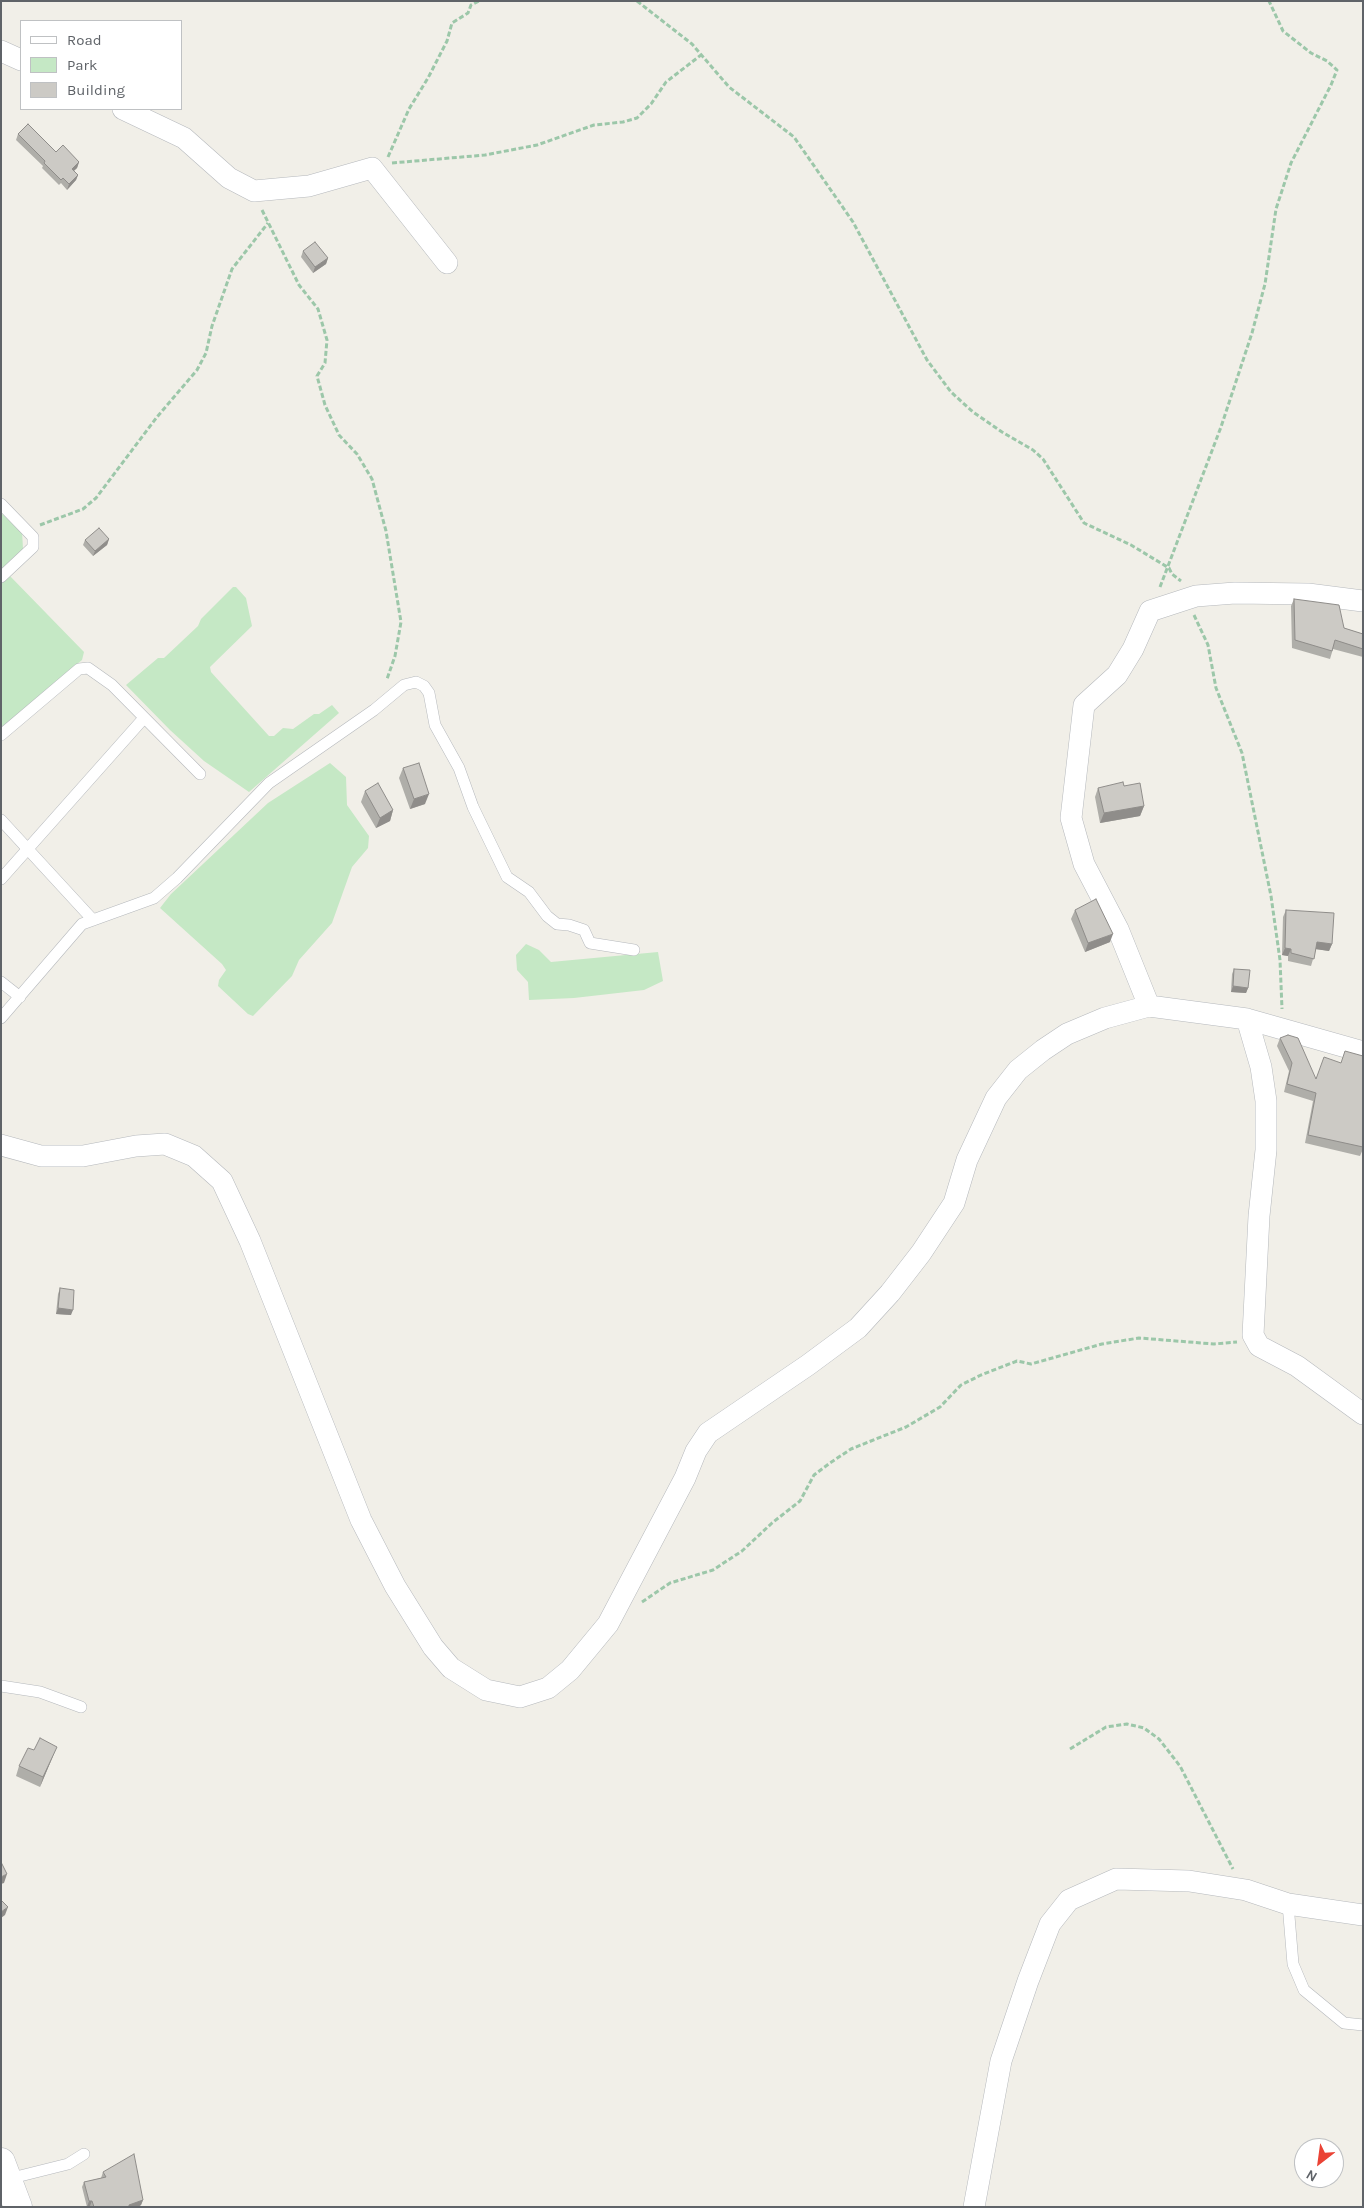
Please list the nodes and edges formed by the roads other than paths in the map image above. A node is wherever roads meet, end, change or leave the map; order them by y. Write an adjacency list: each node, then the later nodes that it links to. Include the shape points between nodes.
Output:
1 (1, 51): 2 (street)
2 (20, 60)
3 (126, 110): 4 (street, via 184,138 229,178 254,191 310,186 372,168)
4 (447, 263)
5 (1, 504): 6 (lane, via 34,537 33,547)
6 (1, 577)
7 (1363, 601): 18 (street, via 1260,592 1190,598 1150,611 1133,650 1117,675 1084,705 1071,818 1084,864 1118,929)
8 (144, 718): 9 (lane, via 112,685 88,668 79,669); 10 (lane); 12 (lane)
9 (1, 735)
10 (200, 774)
11 (1, 820): 12 (lane)
12 (28, 848): 13 (lane); 14 (lane)
13 (1, 879)
14 (93, 920): 15 (lane, via 154,898 269,783 404,685 416,682 429,693 435,725 459,768 473,807 507,877 529,892 557,924 584,930 590,943); 17 (lane, via 82,924)
15 (634, 950)
16 (1, 982): 17 (lane)
17 (20, 997): 19 (lane)
18 (1149, 1006): 20 (street); 22 (street, via 1105,1018 1067,1034 1018,1070 996,1098 967,1160 954,1203 890,1293 858,1328 708,1433 608,1624 570,1670 548,1688 520,1696 486,1690 451,1668 433,1647 395,1586 361,1520 250,1241 222,1181 194,1156 165,1144 83,1156 41,1156)
19 (1, 1018)
20 (1247, 1019): 21 (street); 23 (street, via 1261,1067 1266,1101 1266,1150 1252,1325 1255,1341 1297,1366)
21 (1363, 1052)
22 (1, 1145)
23 (1363, 1414)
24 (1, 1686): 25 (lane, via 40,1692)
25 (81, 1706)
26 (1288, 1904): 27 (street); 28 (lane, via 1293,1964 1304,1990 1344,2023); 32 (street, via 1246,1890 1189,1881 1116,1879 1069,1900 1050,1924 1001,2061)
27 (1363, 1915)
28 (1363, 2025)
29 (84, 2154): 30 (lane, via 68,2164)
30 (3, 2174): 31 (street)
31 (18, 2207)
32 (974, 2207)

